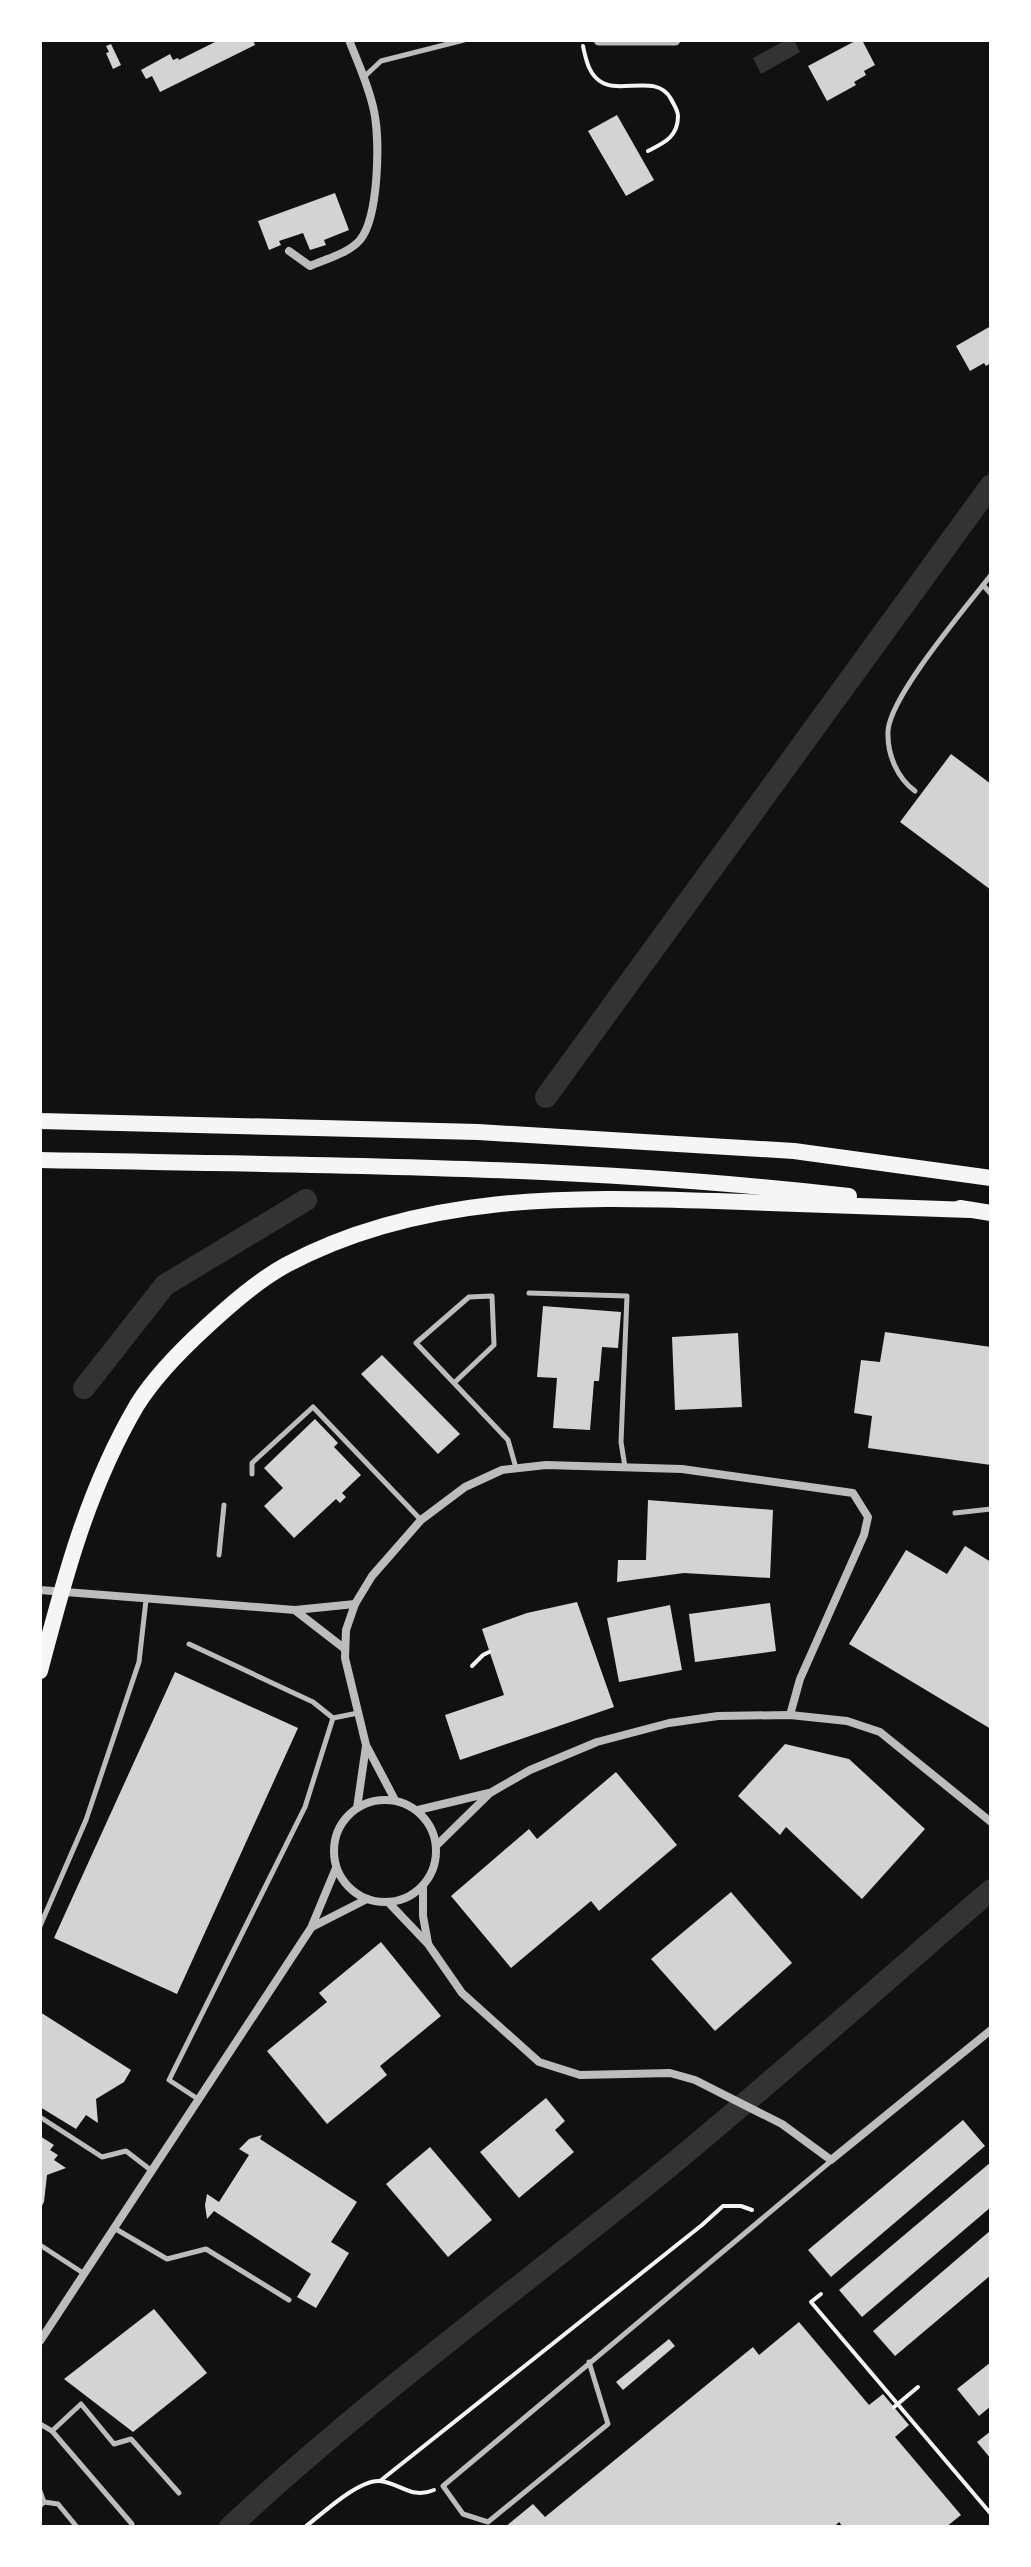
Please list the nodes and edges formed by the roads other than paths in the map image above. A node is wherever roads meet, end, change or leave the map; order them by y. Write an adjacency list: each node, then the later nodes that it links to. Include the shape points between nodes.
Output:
1 (349, 40): 5 (street)
2 (464, 40): 5 (lane, via 381,61)
3 (599, 40): 4 (street)
4 (675, 40)
5 (364, 77): 6 (street, via 377,154 374,207 361,239 310,266)
6 (289, 251)
7 (991, 575): 8 (lane)
8 (983, 585): 9 (lane); 10 (lane, via 901,697 888,728 891,756 904,783)
9 (991, 594)
10 (915, 791)
11 (40, 1119): 13 (highway, via 478,1132 747,1148)
12 (40, 1160): 14 (highway, via 498,1168 732,1183)
13 (991, 1178)
14 (970, 1210): 15 (highway); 32 (highway, via 628,1198 517,1200 431,1213 343,1238 283,1267 175,1356 139,1403 79,1530)
15 (991, 1213)
16 (529, 1293): 19 (lane, via 627,1296 621,1442)
17 (455, 1382): 17 (lane, via 416,1343 469,1297 492,1296 494,1345); 18 (lane, via 508,1440)
18 (517, 1468): 19 (street); 24 (street, via 465,1487)
19 (625, 1468): 34 (street, via 682,1469 853,1493 868,1517 864,1535 800,1679)
20 (252, 1474): 24 (lane, via 252,1463 313,1407)
21 (224, 1505): 25 (lane)
22 (991, 1509): 23 (lane)
23 (955, 1513)
24 (421, 1520): 28 (street)
25 (219, 1555)
26 (40, 1590): 27 (street)
27 (146, 1600): 29 (street); 47 (lane, via 139,1662 86,1820)
28 (355, 1604): 29 (street); 31 (street)
29 (295, 1610): 31 (street)
30 (189, 1644): 35 (lane, via 313,1702)
31 (345, 1649): 33 (street)
32 (40, 1671)
33 (358, 1713): 35 (lane); 36 (street)
34 (790, 1715): 37 (street, via 718,1716 658,1725 597,1742); 41 (street, via 847,1721 880,1732)
35 (333, 1718): 51 (lane, via 305,1807 169,2080)
36 (366, 1745): 38 (street); 39 (street)
37 (490, 1793): 40 (street); 42 (street)
38 (395, 1800): 39 (street); 40 (street)
39 (357, 1808): 43 (street, via 336,1835)
40 (418, 1810): 42 (street)
41 (991, 1822)
42 (437, 1845): 44 (street)
43 (336, 1868): 45 (street); 48 (street)
44 (423, 1886): 46 (street, via 413,1895); 49 (street)
45 (367, 1899): 46 (street); 48 (street)
46 (388, 1902): 49 (street)
47 (40, 1926)
48 (311, 1928): 51 (street)
49 (428, 1944): 53 (street, via 462,1993 539,2062 580,2075 670,2073 695,2080 782,2124)
50 (991, 2030): 53 (street)
51 (199, 2099): 54 (street)
52 (40, 2117): 54 (lane, via 102,2157 126,2151)
53 (831, 2160): 60 (lane)
54 (152, 2171): 55 (street)
55 (114, 2228): 57 (street); 58 (lane, via 167,2259 206,2249)
56 (40, 2245): 57 (lane)
57 (84, 2274): 59 (street)
58 (289, 2300)
59 (40, 2341)
60 (589, 2362): 60 (lane, via 443,2486 463,2514 488,2522 608,2424)
61 (40, 2424): 62 (lane)
62 (52, 2431): 64 (lane, via 81,2404 114,2444 131,2439); 66 (lane)
63 (40, 2491): 65 (lane)
64 (179, 2493)
65 (42, 2504): 67 (lane, via 58,2504)
66 (132, 2524)
67 (77, 2527)

